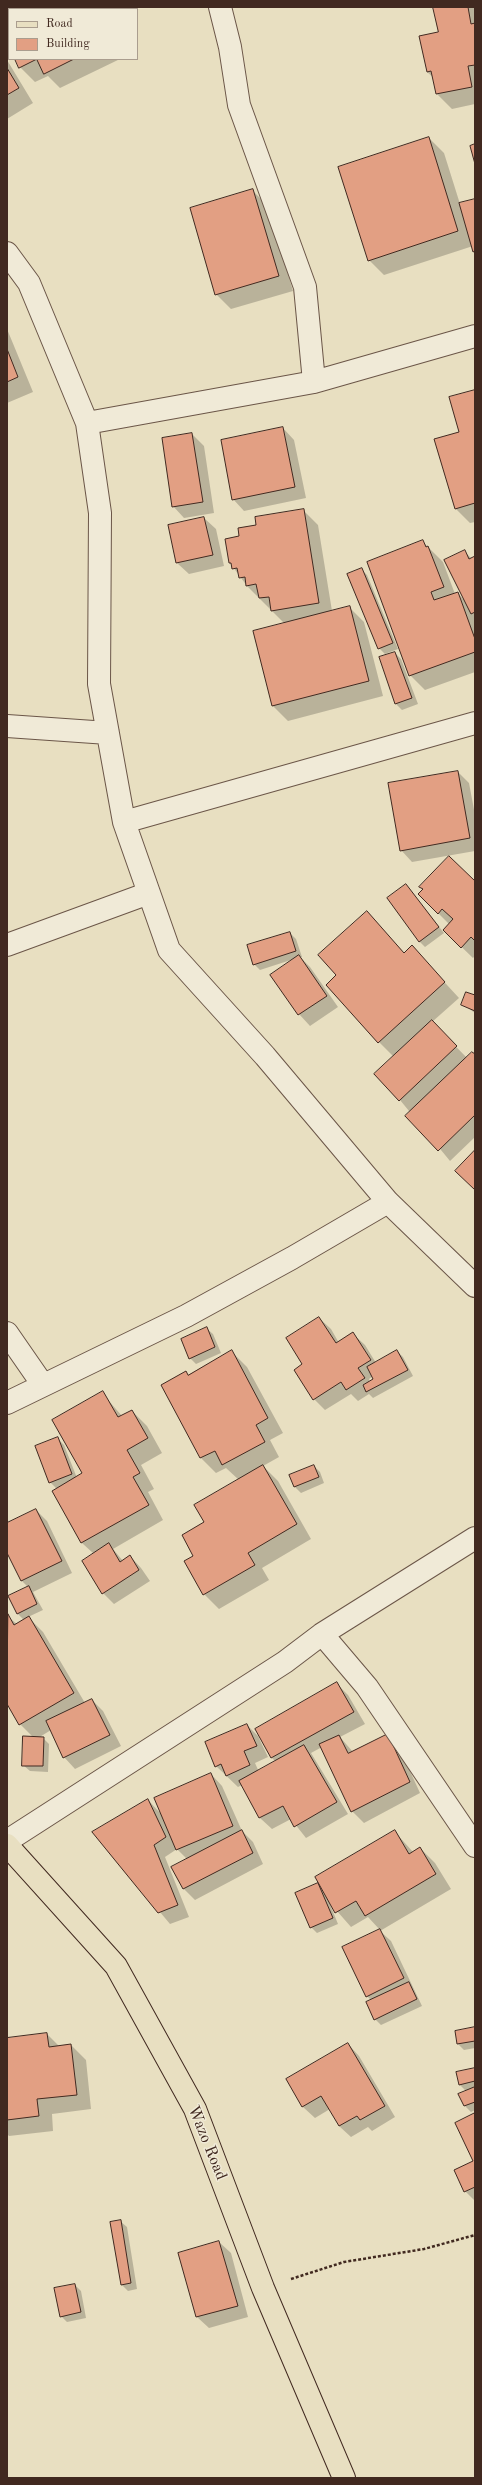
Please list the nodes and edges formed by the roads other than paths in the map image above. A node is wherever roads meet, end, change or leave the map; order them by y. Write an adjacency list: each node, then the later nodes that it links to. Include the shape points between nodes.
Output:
1 (220, 7): 4 (street, via 230,46 239,105 305,287)
2 (7, 253): 5 (street, via 29,283)
3 (475, 336): 4 (street)
4 (314, 382): 5 (street)
5 (87, 423): 8 (street, via 100,513 99,684)
6 (475, 723): 9 (street)
7 (7, 726): 8 (street)
8 (108, 733): 9 (street)
9 (124, 822): 10 (street)
10 (149, 893): 11 (street); 12 (street, via 169,950 265,1056)
11 (7, 945)
12 (388, 1202): 13 (street); 15 (street, via 186,1316)
13 (475, 1286)
14 (7, 1333): 15 (street)
15 (43, 1385): 16 (street)
16 (7, 1403)
17 (475, 1538): 18 (street)
18 (322, 1634): 19 (street, via 285,1662); 21 (street, via 367,1687)
19 (7, 1841)
20 (7, 1845): 22 (main road, Wazo Road, via 116,1966 194,2108 263,2288)
21 (475, 1846)
22 (344, 2478)

